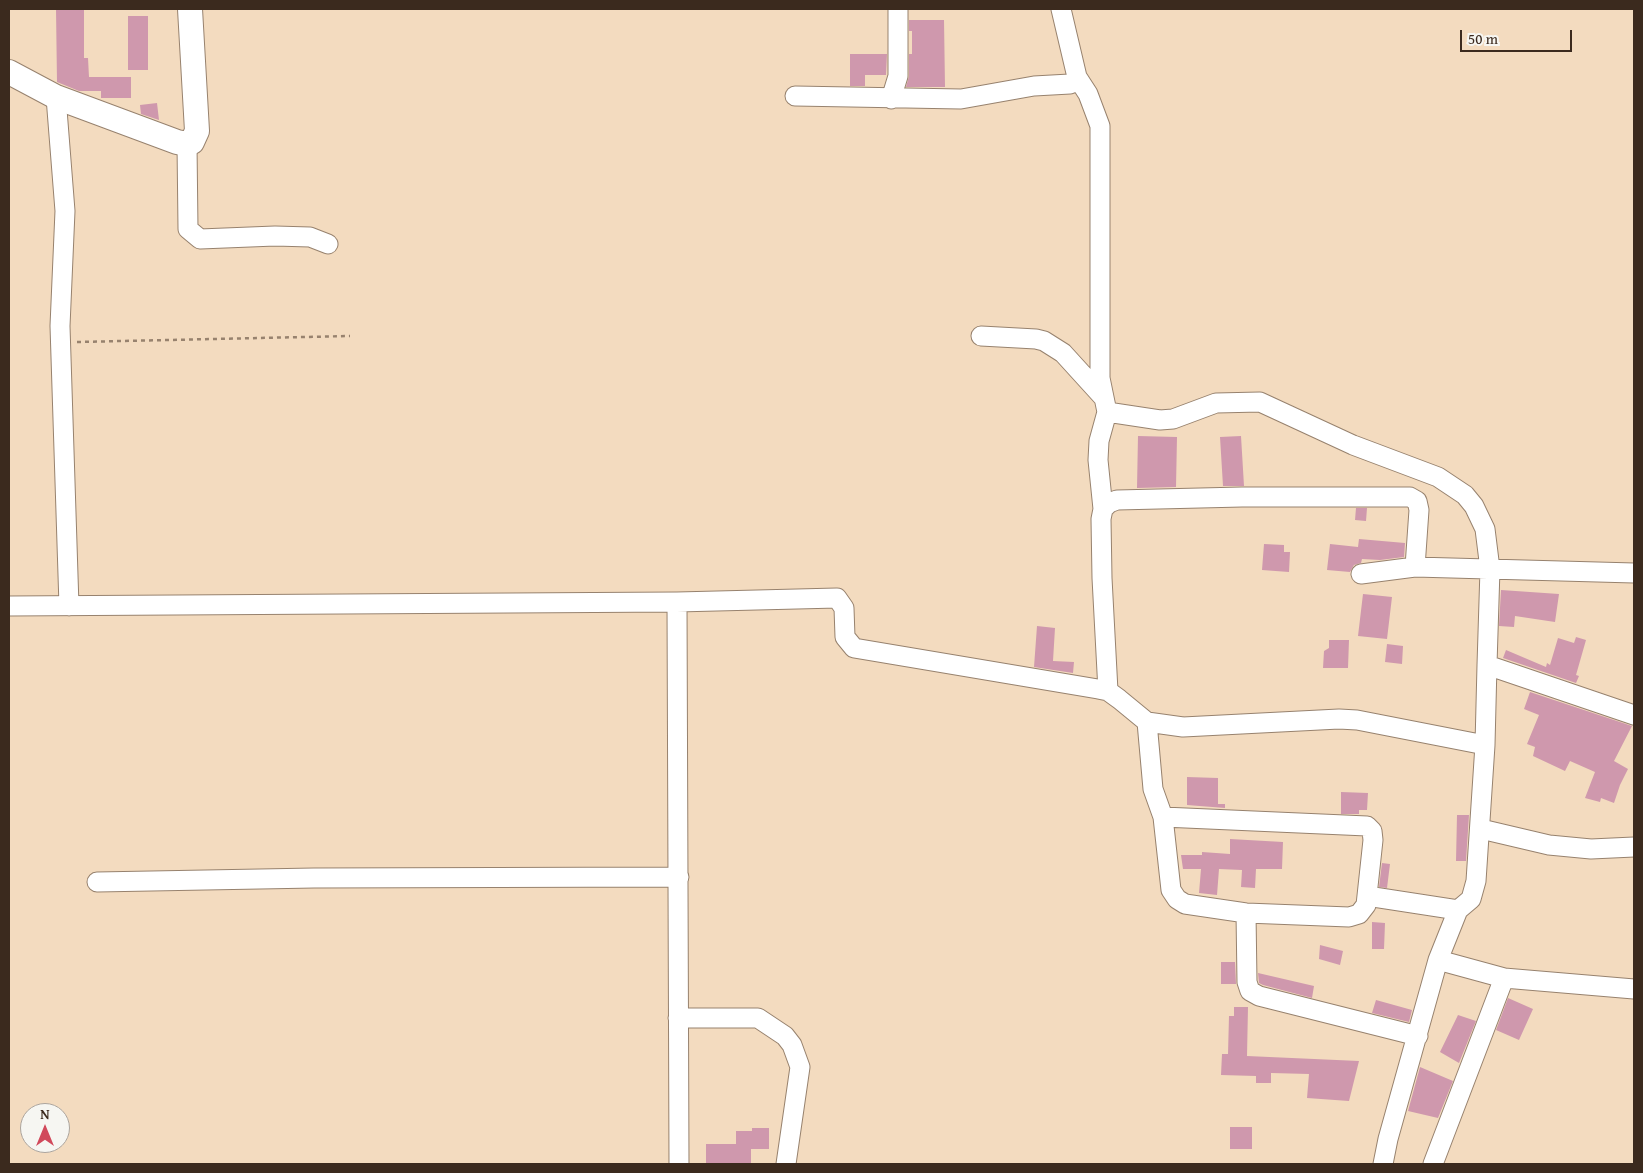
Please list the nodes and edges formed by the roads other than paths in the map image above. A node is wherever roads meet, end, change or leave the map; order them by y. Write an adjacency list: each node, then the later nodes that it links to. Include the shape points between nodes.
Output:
1 (190, 9): 9 (main road, via 196,131 192,142)
2 (898, 9): 8 (street, via 898,76)
3 (1061, 9): 5 (street)
4 (9, 72): 7 (main road)
5 (1077, 76): 8 (street, via 1070,84 1034,86 961,99); 12 (street, via 1100,126 1100,378)
6 (795, 96): 8 (street)
7 (56, 97): 9 (main road); 20 (street, via 65,211 61,342)
8 (891, 99)
9 (187, 144): 10 (street, via 187,217 192,234 200,239 310,238)
10 (328, 244)
11 (981, 336): 12 (street, via 1044,342 1062,354)
12 (1105, 405): 13 (street, via 1098,451); 15 (street, via 1160,420 1173,419 1216,403 1260,402 1353,445 1417,468 1465,495 1474,506 1485,529)
13 (1103, 509): 14 (street, via 1117,500 1410,498 1417,501 1419,510); 22 (street, via 1102,578)
14 (1415, 567): 15 (street); 17 (street)
15 (1490, 570): 16 (street); 21 (street)
16 (1634, 573)
17 (1361, 574)
18 (677, 602): 20 (street); 22 (street, via 837,598 844,608 844,637 854,648); 29 (street)
19 (9, 606): 20 (street)
20 (69, 606)
21 (1488, 665): 23 (street); 25 (street)
22 (1108, 691): 24 (street)
23 (1634, 715)
24 (1146, 722): 25 (street, via 1183,727 1357,720); 26 (street, via 1153,789)
25 (1485, 745): 27 (street)
26 (1163, 817): 31 (street, via 1367,826 1372,831 1373,840); 33 (street, via 1171,890 1177,899 1184,904)
27 (1481, 829): 28 (street, via 1549,846 1591,850); 32 (street, via 1476,882 1471,899)
28 (1634, 847)
29 (679, 877): 30 (street); 37 (street)
30 (97, 882)
31 (1366, 896): 32 (street); 33 (street, via 1366,905 1359,914 1349,917)
32 (1458, 910): 34 (street)
33 (1246, 913): 38 (street, via 1247,982 1250,991 1259,996)
34 (1438, 960): 35 (street); 38 (street)
35 (1504, 978): 36 (street); 42 (street)
36 (1634, 989)
37 (678, 1018): 39 (street); 40 (street, via 758,1018 785,1036 800,1067)
38 (1418, 1036): 41 (street)
39 (679, 1164)
40 (786, 1164)
41 (1383, 1164)
42 (1433, 1164)

